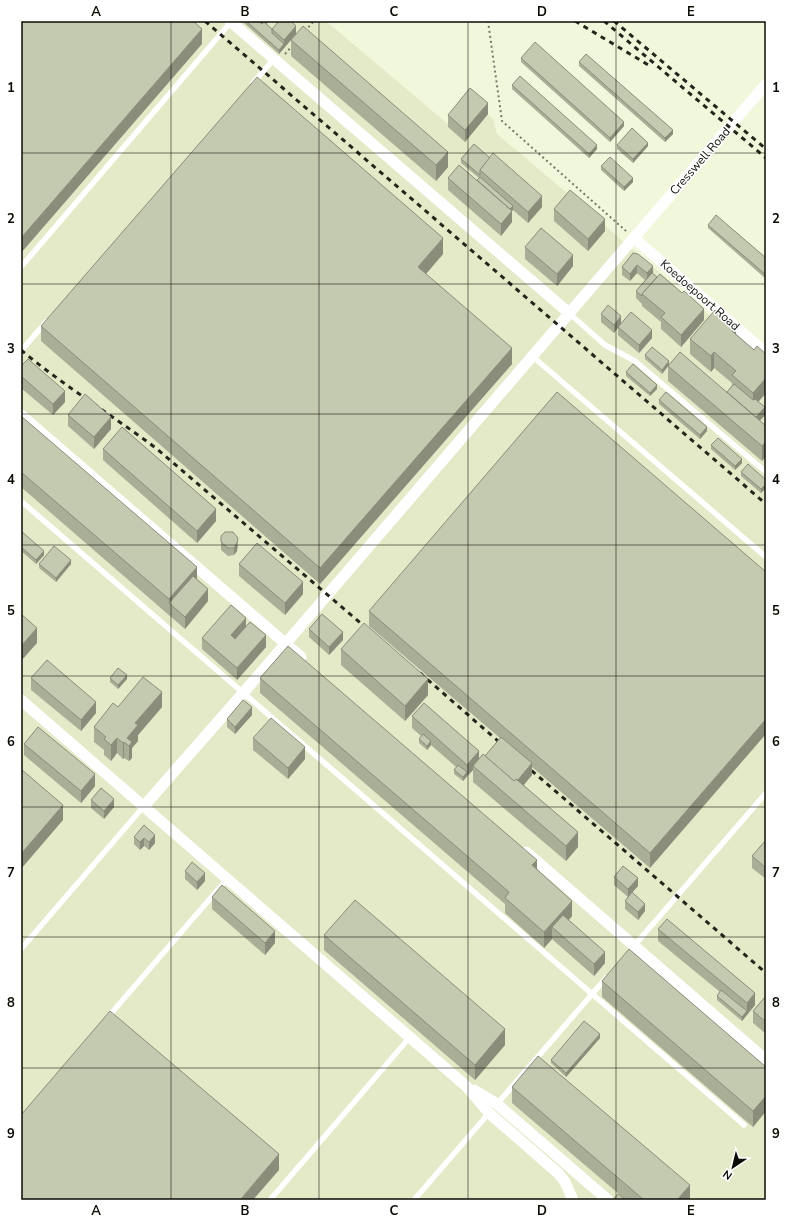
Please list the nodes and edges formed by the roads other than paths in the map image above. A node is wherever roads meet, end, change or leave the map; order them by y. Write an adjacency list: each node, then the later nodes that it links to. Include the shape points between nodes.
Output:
1 (231, 22): 2 (street); 6 (lane)
2 (276, 60): 4 (lane); 7 (street)
3 (766, 84): 5 (street, Cresswell Road)
4 (248, 88)
5 (634, 238): 7 (street, Cresswell Road); 10 (street, Koedoepoort Road)
6 (21, 266)
7 (569, 313): 11 (street, Cresswell Road); 13 (lane, via 605,345 635,361)
8 (49, 318): 9 (lane)
9 (21, 351)
10 (766, 353)
11 (532, 356): 15 (lane); 16 (street, Cresswell Road)
12 (21, 415): 16 (street)
13 (765, 471)
14 (21, 501): 18 (lane)
15 (766, 557)
16 (286, 644): 17 (street); 18 (street, Cresswell Road)
17 (310, 664)
18 (244, 692): 21 (street, Cresswell Road); 27 (lane)
19 (21, 700): 21 (street)
20 (766, 793): 24 (lane)
21 (144, 806): 23 (street); 25 (lane)
22 (520, 847): 24 (street)
23 (228, 879): 28 (lane); 29 (street)
24 (631, 948): 30 (street)
25 (21, 949)
26 (608, 976): 27 (lane)
27 (592, 994): 32 (lane); 34 (lane)
28 (103, 1022)
29 (410, 1037): 31 (street); 35 (lane)
30 (766, 1060)
31 (466, 1086): 32 (street); 33 (street)
32 (497, 1104): 33 (street); 38 (street)
33 (489, 1113): 36 (lane); 37 (street, via 559,1174)
34 (744, 1125)
35 (270, 1200)
36 (414, 1200)
37 (573, 1200)
38 (608, 1200)

